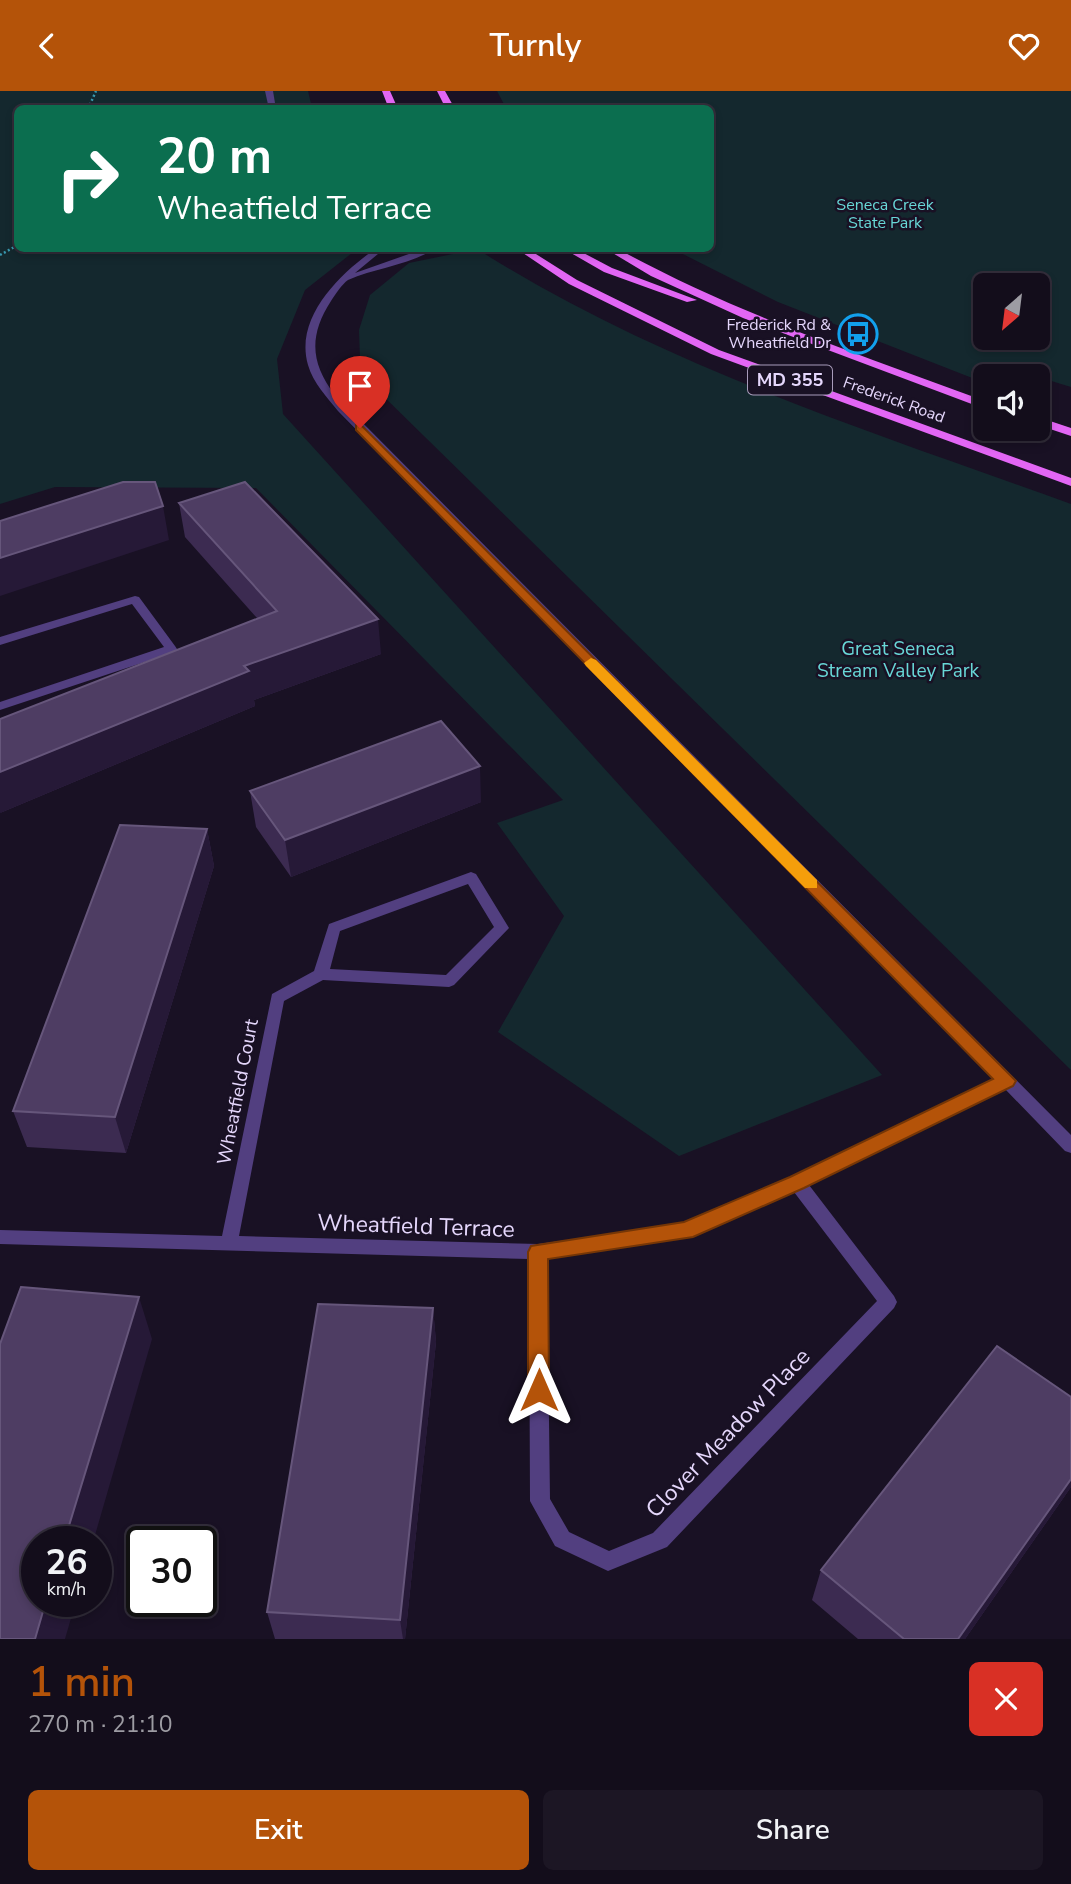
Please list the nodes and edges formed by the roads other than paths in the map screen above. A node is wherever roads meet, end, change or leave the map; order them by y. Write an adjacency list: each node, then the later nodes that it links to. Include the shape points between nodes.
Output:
1 (376, 252): 6 (street, via 352,268)
2 (422, 252): 6 (street)
3 (527, 252): 11 (main road, Frederick Road / MD 355, via 573,282 715,352)
4 (575, 252): 7 (main road, via 608,270)
5 (617, 252): 7 (main road, Frederick Road / MD 355, via 707,297)
6 (348, 278): 15 (street, via 323,305 313,332 311,357 320,382 341,409)
7 (810, 340): 8 (main road, Frederick Road / MD 355)
8 (973, 401)
9 (1050, 425): 10 (main road)
10 (1071, 432)
11 (1071, 482)
12 (0, 641): 13 (street, via 135,599 171,649)
13 (0, 706)
14 (321, 974): 14 (street, via 334,927 471,877 502,928 449,981); 19 (street, Wheatfield Court, via 277,998)
15 (1007, 1081): 16 (street); 17 (street, Wheatfield Terrace)
16 (1071, 1146)
17 (797, 1183): 20 (street, Wheatfield Terrace, via 686,1231); 20 (street, Clover Meadow Place, via 888,1302 660,1539 608,1561 562,1539 540,1501)
18 (0, 1237): 19 (street, Wheatfield Terrace)
19 (229, 1243): 20 (street, Wheatfield Terrace)
20 (538, 1252)

